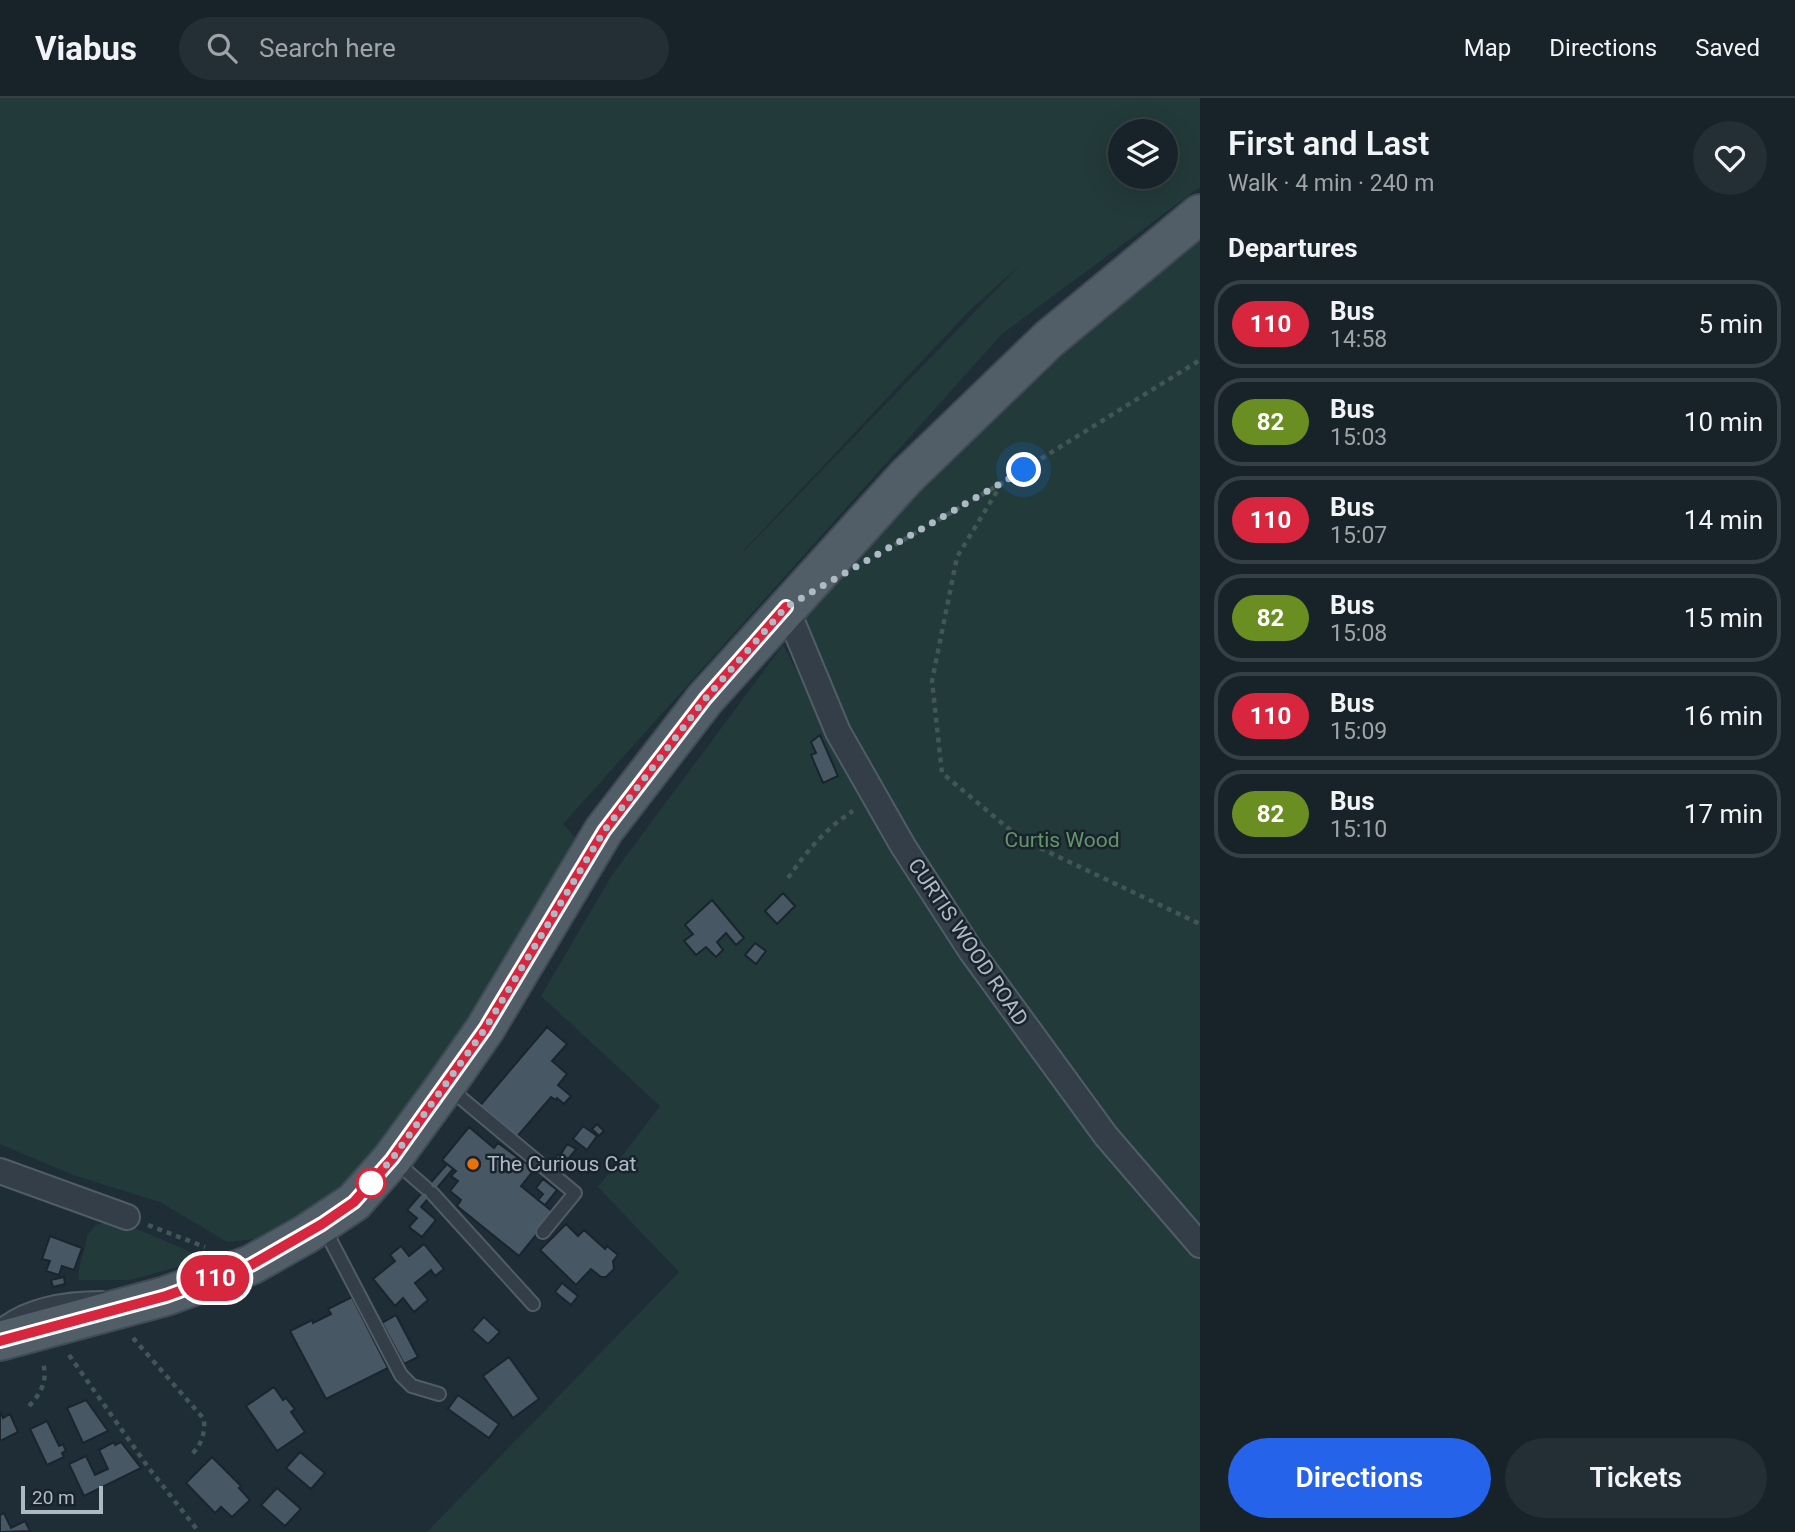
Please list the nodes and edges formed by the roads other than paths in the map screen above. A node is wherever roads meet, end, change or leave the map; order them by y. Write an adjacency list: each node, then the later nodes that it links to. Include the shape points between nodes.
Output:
1 (1200, 214): 2 (main road, via 1049,339 906,477)
2 (786, 607): 3 (main road, via 705,699 604,831); 9 (street, CURTIS WOOD ROAD, via 838,732 902,846 979,962 1106,1136)
3 (446, 1085): 4 (main road); 8 (lane, via 575,1193)
4 (392, 1159): 7 (main road, via 354,1202); 10 (lane, via 429,1190)
5 (0, 1171): 6 (street)
6 (127, 1217)
7 (322, 1224): 11 (main road, via 251,1265 166,1296); 12 (lane, via 401,1375 412,1386)
8 (543, 1232)
9 (1200, 1245)
10 (533, 1304)
11 (21, 1332)
12 (439, 1394)

